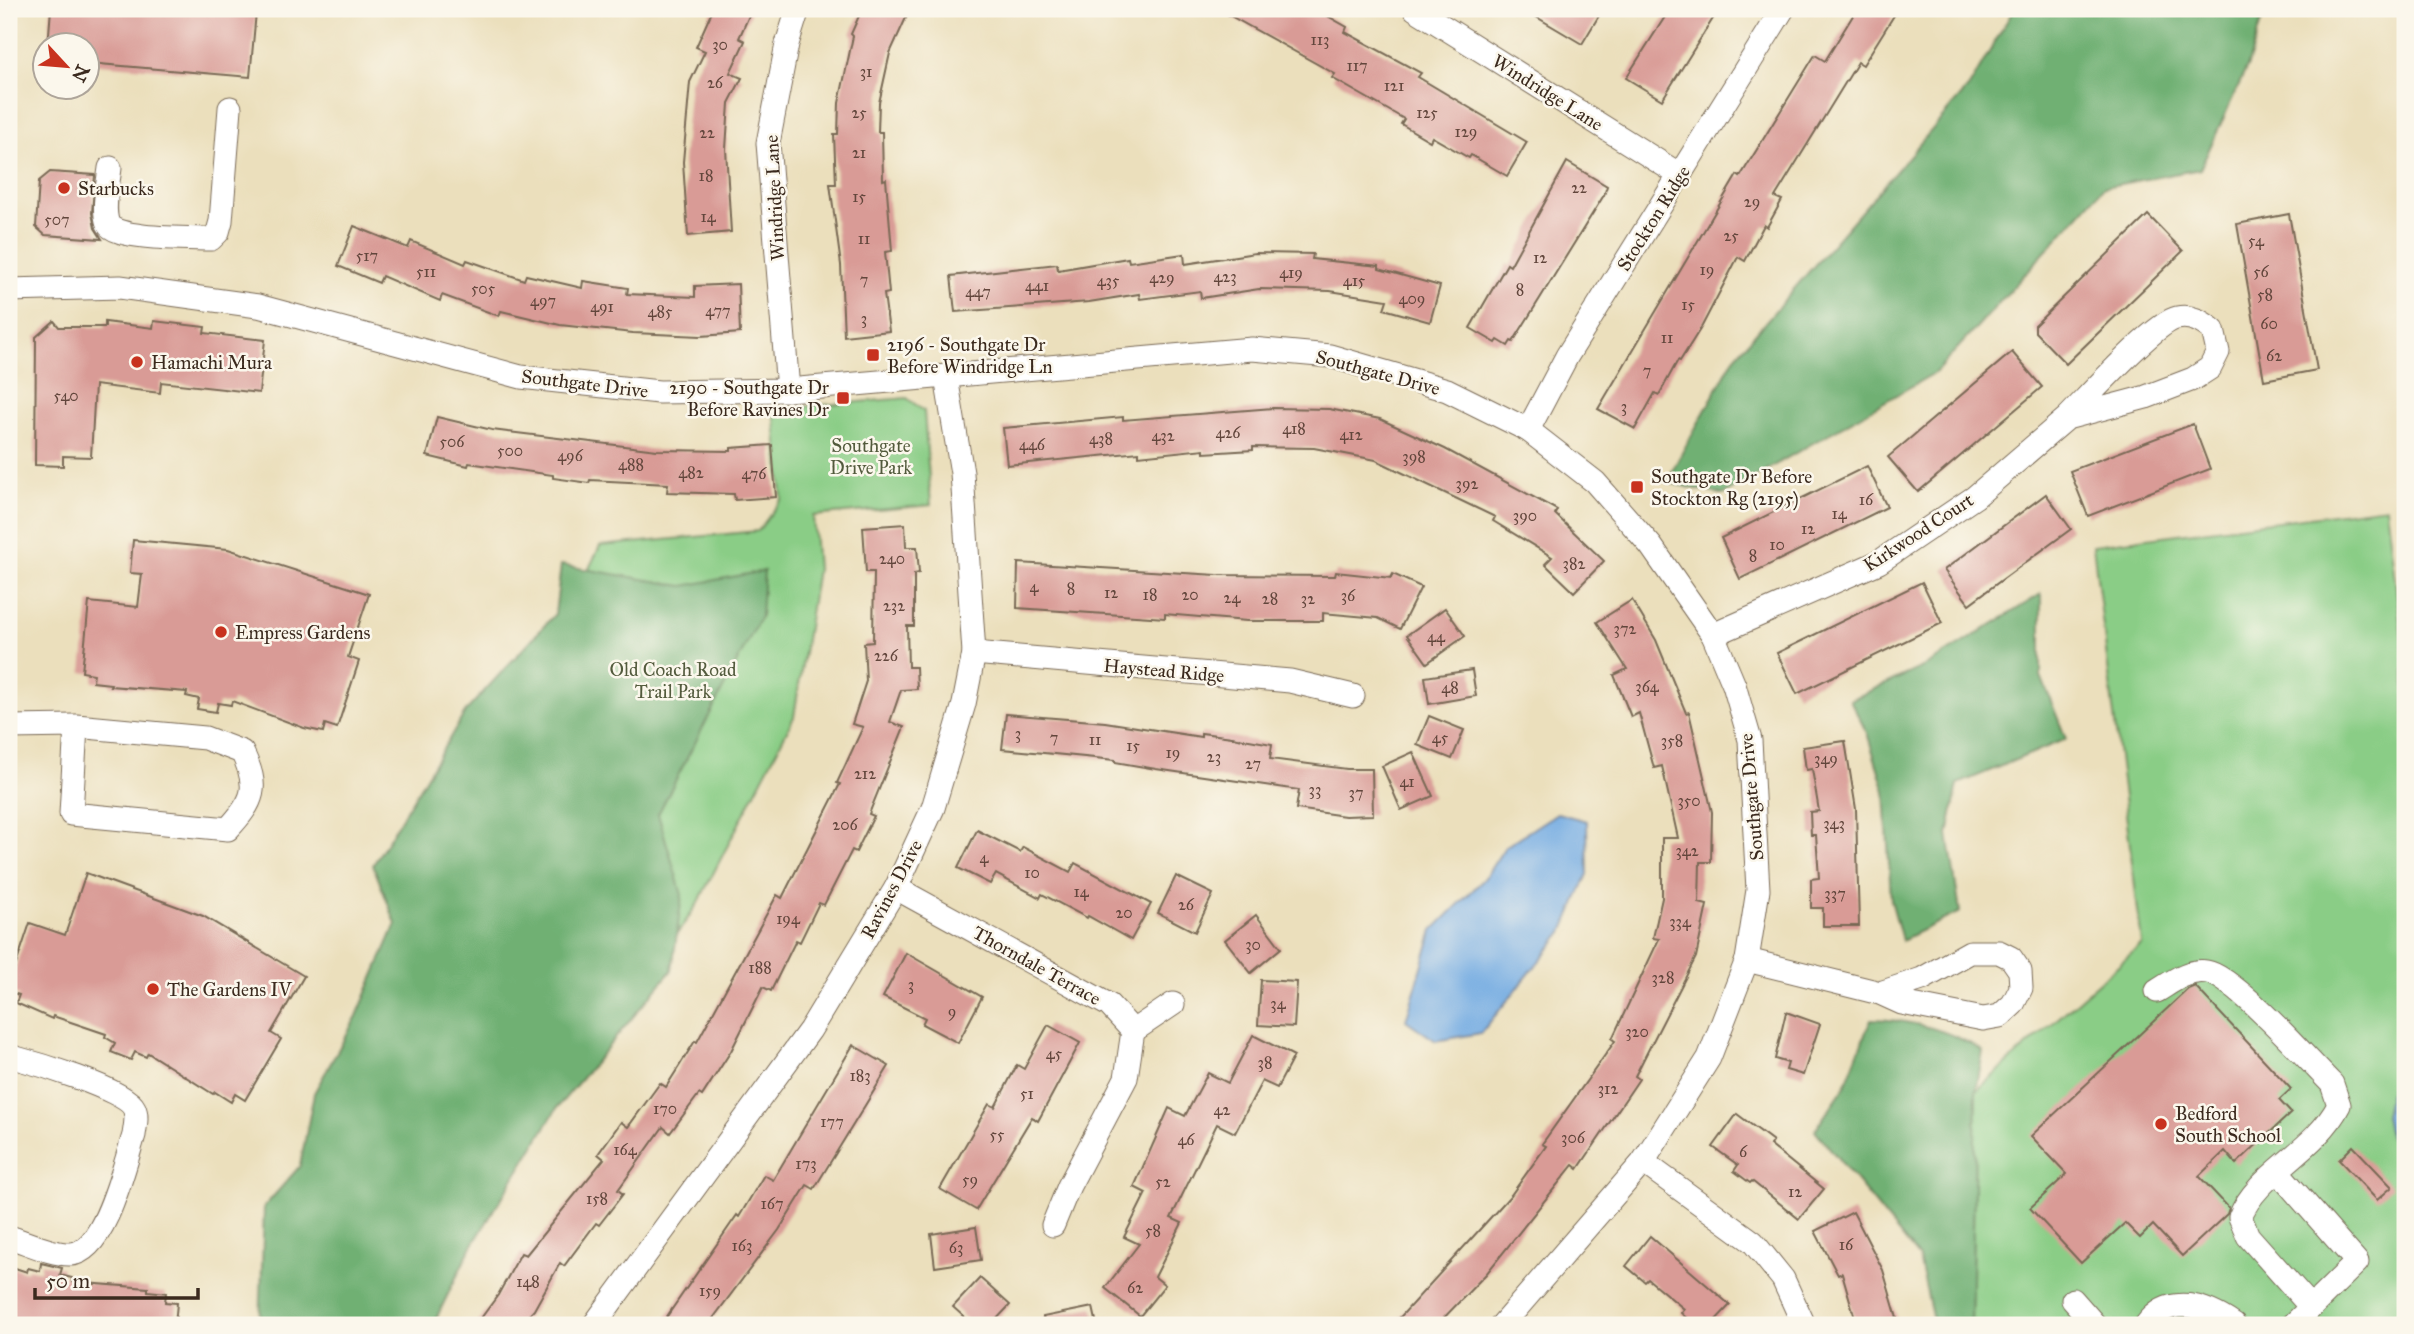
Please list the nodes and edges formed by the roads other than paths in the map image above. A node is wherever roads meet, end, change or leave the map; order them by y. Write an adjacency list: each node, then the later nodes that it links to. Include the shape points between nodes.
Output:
1 (798, 9): 9 (street, Windridge Lane, via 786,44 768,143)
2 (1415, 9): 6 (street, Windridge Lane)
3 (1783, 9): 6 (street, Stockton Ridge)
4 (230, 108): 5 (street, via 221,221 211,239 115,231 106,212)
5 (110, 168)
6 (1680, 175): 11 (street, Stockton Ridge, via 1567,356)
7 (9, 290): 9 (street, Southgate Drive, via 120,287 258,306 521,377 659,392)
8 (946, 377): 9 (street, Southgate Drive); 11 (street, Southgate Drive, via 1252,348 1330,356 1434,386); 13 (street, Ravines Drive, via 962,473)
9 (788, 390)
10 (2067, 418): 10 (street, Kirkwood Court, via 2148,338 2175,318 2196,319 2213,330 2218,352 2210,368 2193,379 2147,397); 12 (street, Kirkwood Court, via 1975,497 1879,562)
11 (1528, 430): 12 (street, Southgate Drive, via 1595,482 1651,546)
12 (1713, 635): 18 (street, Southgate Drive, via 1750,740 1758,890)
13 (974, 653): 14 (street, Haystead Ridge, via 1290,681); 17 (street, Ravines Drive, via 933,808)
14 (1353, 696)
15 (76, 726): 15 (street, via 205,738 242,752 254,776 249,806 228,830 71,814); 16 (street)
16 (9, 727)
17 (896, 888): 22 (street, Thorndale Terrace, via 1109,1005); 30 (street, Ravines Drive, via 810,1030)
18 (1747, 960): 20 (street); 24 (street, Southgate Drive, via 1709,1058)
19 (2157, 991): 25 (street, via 2183,975 2207,972 2229,982 2332,1084 2339,1105 2330,1122)
20 (1880, 993): 20 (street, via 1902,1003 1983,1019 2000,1016 2013,1004 2021,988 2020,971 2011,958 1999,952 1970,952 1922,979)
21 (1173, 1004): 22 (street)
22 (1133, 1031): 26 (street, via 1126,1077)
23 (9, 1056): 27 (street, via 109,1089 129,1101 136,1121 105,1221 92,1244 71,1254)
24 (1643, 1162): 31 (street, Southgate Drive); 32 (street, via 1753,1242 1783,1279)
25 (2278, 1172): 29 (street, via 2246,1201 2240,1217 2248,1236); 29 (street, via 2357,1262)
26 (1053, 1225)
27 (9, 1237)
28 (2073, 1300): 33 (street)
29 (2311, 1307): 36 (street)
30 (594, 1325)
31 (1502, 1325)
32 (1804, 1325)
33 (2095, 1325)
34 (2146, 1325): 35 (street, via 2164,1309 2188,1303 2215,1312)
35 (2234, 1325)
36 (2292, 1325)

